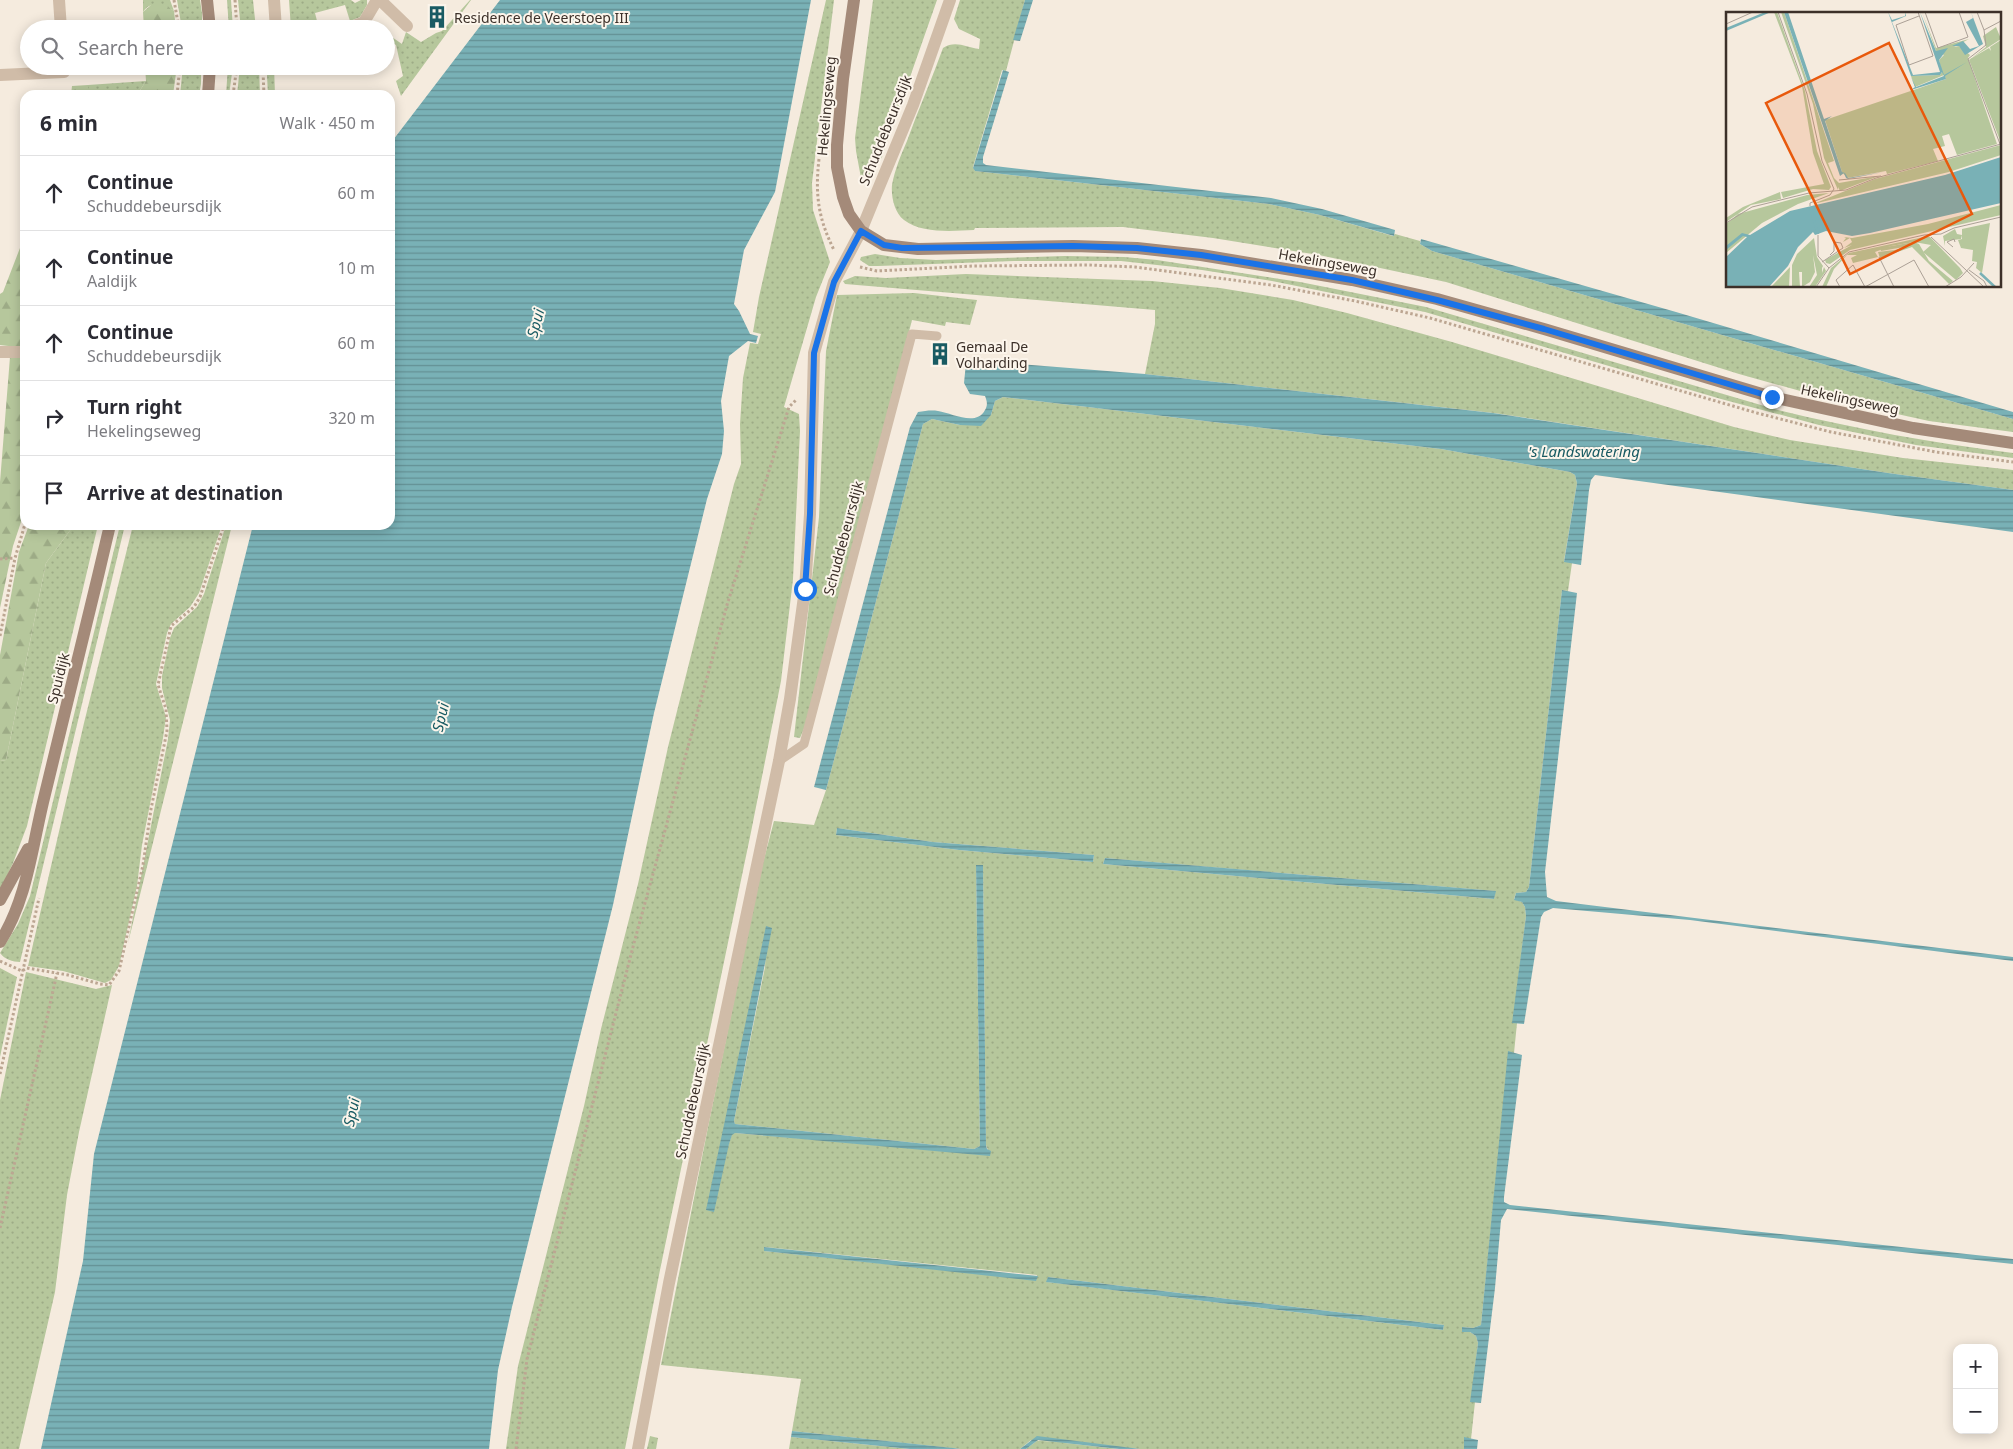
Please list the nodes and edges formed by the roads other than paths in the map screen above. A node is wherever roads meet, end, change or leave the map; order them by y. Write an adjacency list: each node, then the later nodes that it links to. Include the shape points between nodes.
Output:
1 (59, 0): 7 (street)
2 (207, 0): 8 (main road)
3 (274, 0): 9 (street)
4 (379, 0): 10 (street); 11 (street)
5 (854, 0): 16 (main road, Hekelingseweg, via 836,145 843,197 849,214)
6 (950, 0): 16 (street, Schuddebeursdijk, via 913,105)
7 (60, 20)
8 (209, 20)
9 (275, 20)
10 (365, 20)
11 (408, 26)
12 (20, 74): 13 (street)
13 (0, 75)
14 (209, 75): 15 (main road)
15 (208, 90)
16 (861, 231): 20 (main road, Hekelingseweg, via 884,245 902,248 1137,248 1352,280 1535,326 1772,397 1912,428); 22 (street, Schuddebeursdijk, via 834,282 814,353 805,589)
17 (937, 336): 22 (lane, Schuddebeursdijk, via 912,334 804,744)
18 (0, 352): 19 (street)
19 (20, 352)
20 (2013, 442)
21 (109, 530): 23 (main road, Spuidijk)
22 (779, 761): 26 (street, Schuddebeursdijk, via 669,1283)
23 (34, 838): 24 (main road, Spuidijk); 25 (main road, Spuidijk, via 24,891)
24 (0, 900)
25 (2, 938)
26 (638, 1449)

